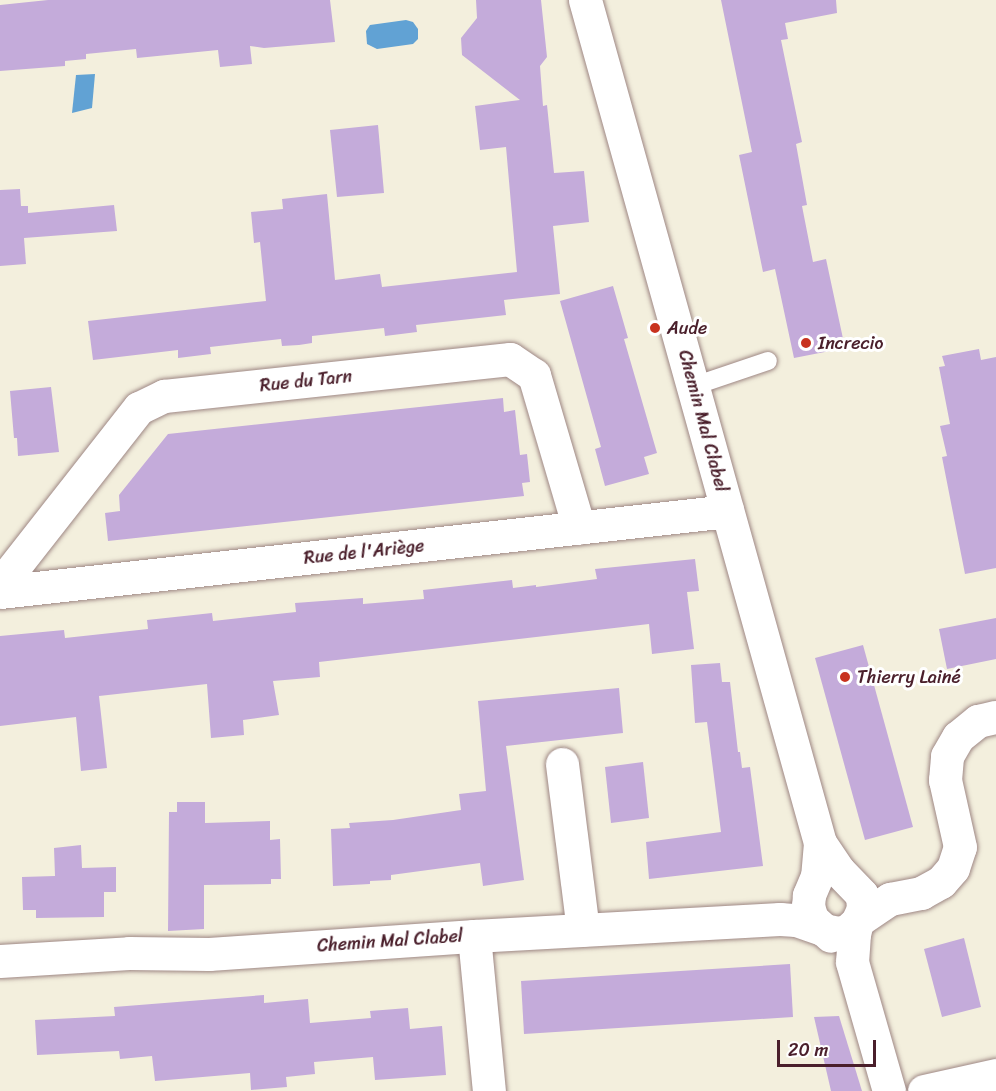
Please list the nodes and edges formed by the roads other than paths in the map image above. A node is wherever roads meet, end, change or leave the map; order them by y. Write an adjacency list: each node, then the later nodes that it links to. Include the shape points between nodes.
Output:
1 (585, 0): 3 (street, Chemin Mal Clabel)
2 (768, 361): 3 (lane)
3 (694, 386): 4 (street, Chemin Mal Clabel)
4 (728, 511): 5 (street, Rue de l'Ariège); 10 (street, Chemin Mal Clabel)
5 (579, 528): 6 (street, Rue du Tarn, via 534,375 510,358 165,396 139,408); 7 (street, Rue de l'Ariège)
6 (0, 585)
7 (0, 592)
8 (996, 717): 13 (street, via 978,721 958,737 947,756 945,780 960,847 953,868 941,882 921,893)
9 (562, 764): 16 (street)
10 (820, 843): 11 (street, Chemin Mal Clabel, via 839,871); 12 (street, Chemin Mal Clabel, via 818,876)
11 (852, 882): 12 (street, via 836,877 823,880); 13 (street); 15 (street, via 862,895)
12 (810, 893): 14 (street); 17 (street, via 812,919)
13 (890, 899): 15 (street)
14 (780, 919): 16 (street, Chemin Mal Clabel); 17 (street, Chemin Mal Clabel)
15 (859, 921): 17 (street, via 847,931); 20 (street)
16 (583, 930): 18 (street, Chemin Mal Clabel)
17 (823, 930): 20 (street)
18 (474, 936): 19 (street, Chemin Mal Clabel, via 209,954 129,953); 22 (street)
19 (0, 961)
20 (852, 962): 23 (street)
21 (996, 1075): 24 (street)
22 (489, 1091)
23 (889, 1091)
24 (924, 1091)

